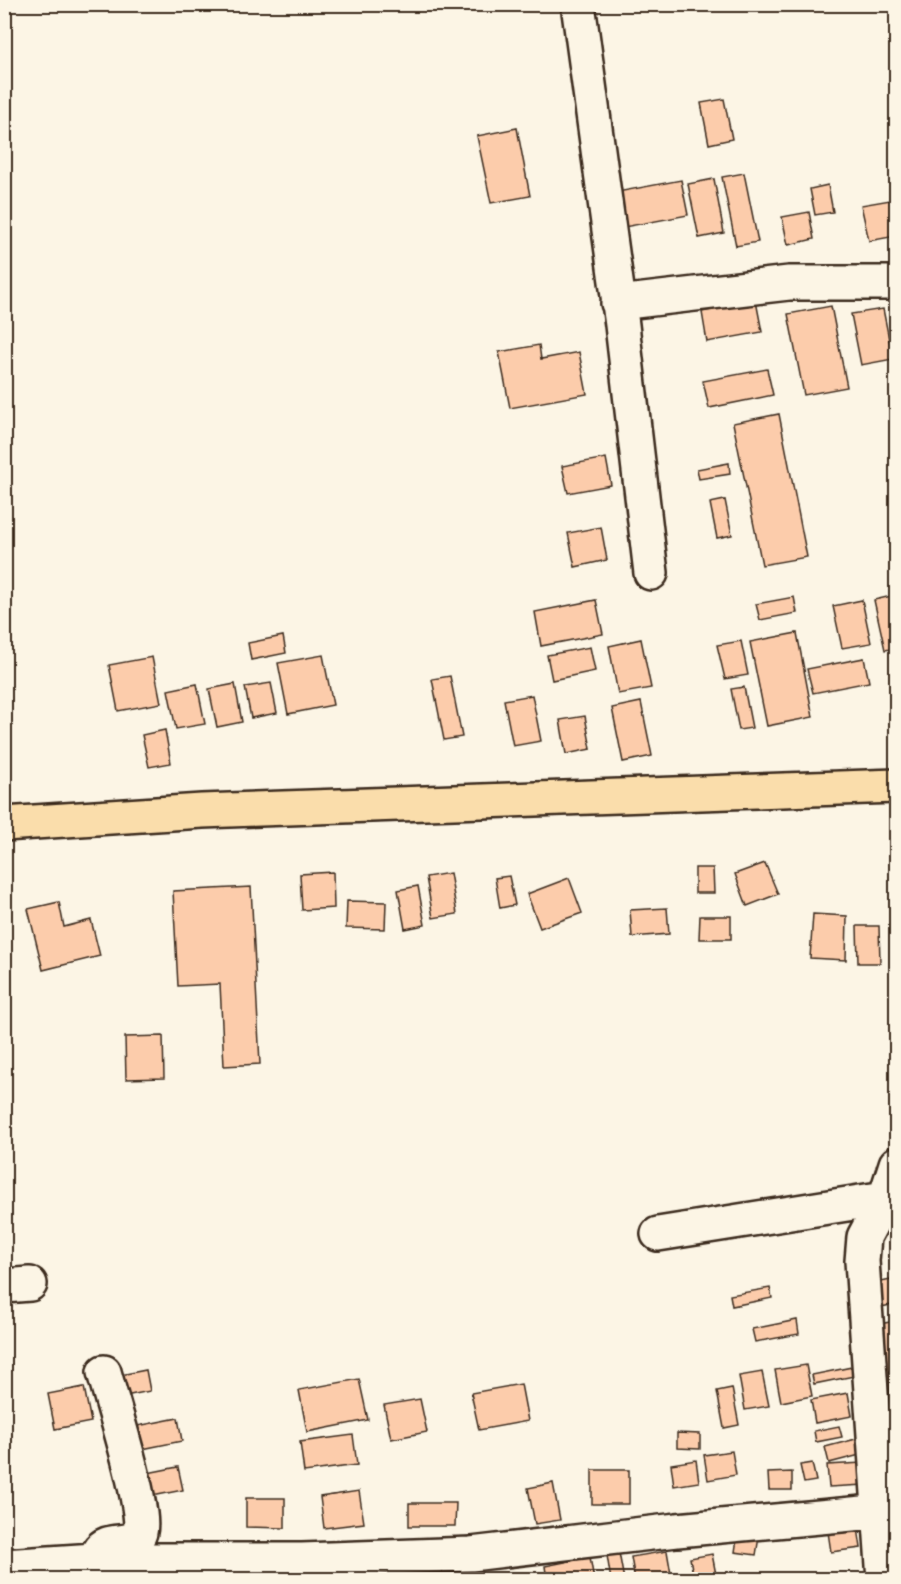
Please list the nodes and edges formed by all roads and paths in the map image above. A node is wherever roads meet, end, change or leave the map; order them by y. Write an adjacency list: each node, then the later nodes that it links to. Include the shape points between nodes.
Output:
1 (578, 4): 3 (street)
2 (897, 283): 3 (street, via 789,283)
3 (618, 303): 4 (street)
4 (651, 573)
5 (897, 786): 6 (main road, via 202,811)
6 (4, 824)
7 (897, 1164): 8 (street)
8 (885, 1198): 9 (street); 11 (street, via 864,1237 861,1261)
9 (658, 1234)
10 (104, 1372): 12 (street, via 142,1525 135,1538 102,1546)
11 (887, 1511): 12 (street, via 471,1554 302,1560); 14 (street)
12 (95, 1560): 13 (street)
13 (4, 1566)
14 (884, 1580)

